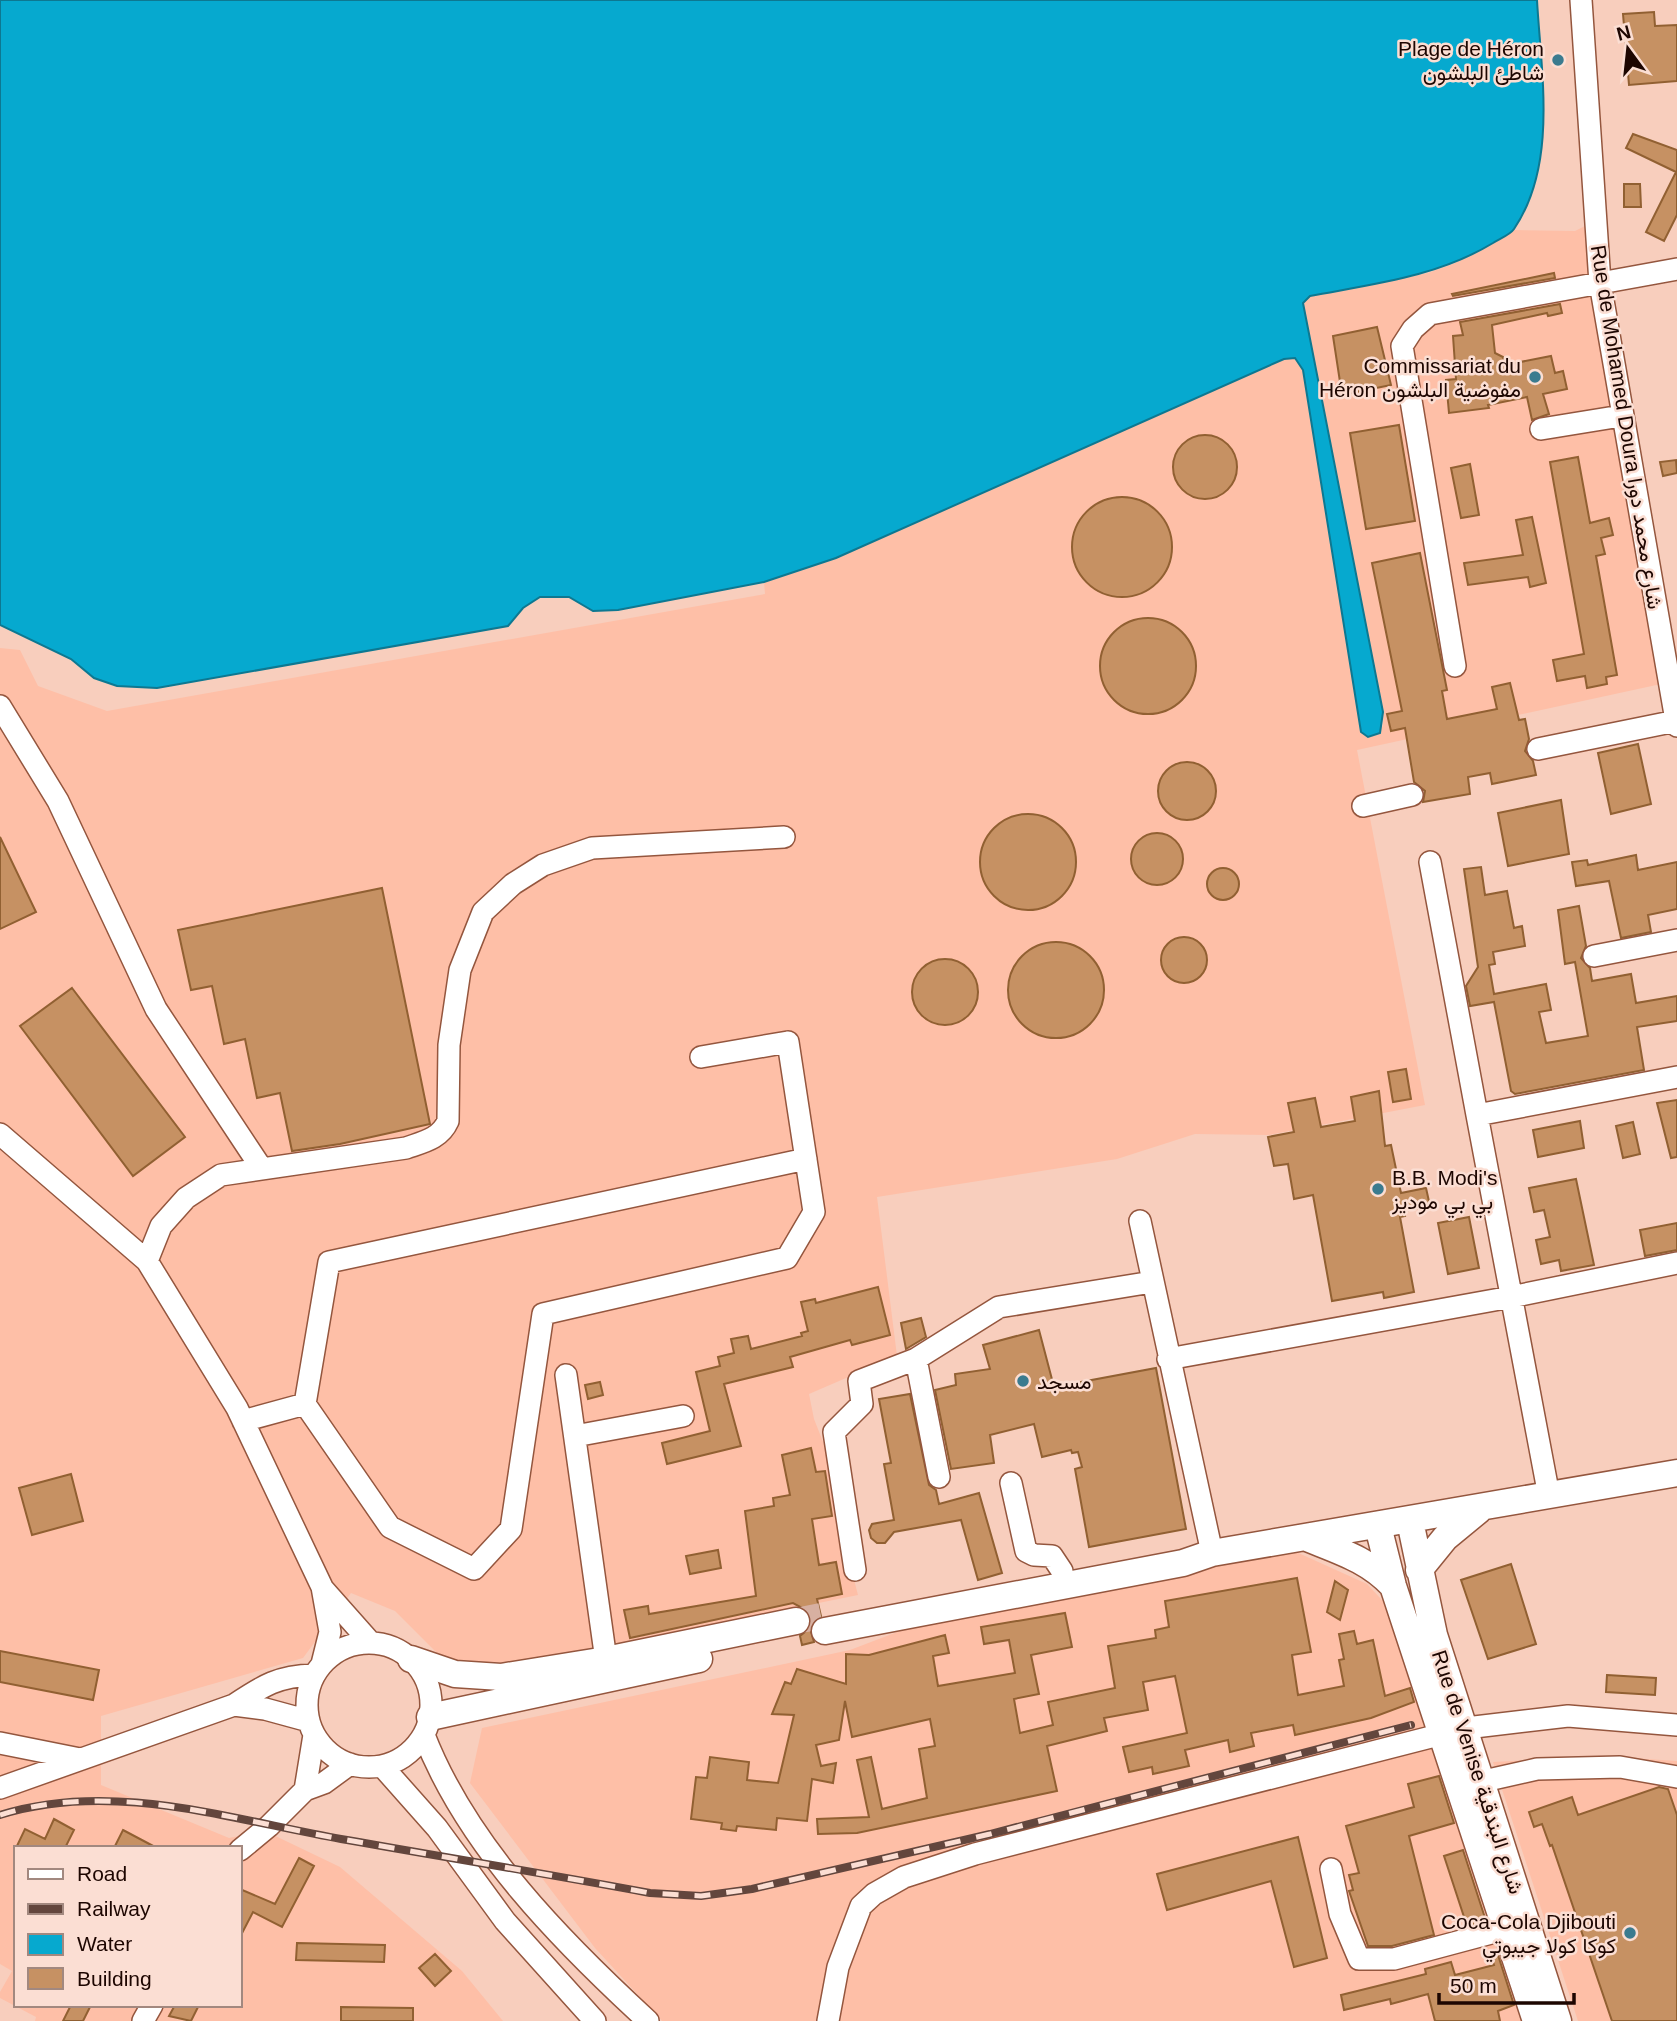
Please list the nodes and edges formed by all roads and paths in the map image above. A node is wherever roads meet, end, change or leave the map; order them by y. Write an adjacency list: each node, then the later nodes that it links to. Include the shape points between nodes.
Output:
1 (1581, 0): 3 (street, Rue de Mohamed Doura شارع محمد دورا)
2 (1677, 269): 3 (street)
3 (1600, 283): 4 (street, Rue de Mohamed Doura شارع محمد دورا); 6 (street, via 1430,314 1402,346)
4 (1621, 416): 5 (street); 7 (street, Rue de Mohamed Doura شارع محمد دورا)
5 (1541, 429)
6 (1455, 666)
7 (1672, 673): 9 (street, Rue de Mohamed Doura شارع محمد دورا)
8 (0, 706): 22 (street, via 58,801 156,1009)
9 (1677, 724): 10 (street)
10 (1538, 749)
11 (1412, 796): 12 (street)
12 (1363, 806)
13 (784, 837): 22 (street, via 592,848 543,865 513,884 482,912 460,970 449,1045 444,1131 406,1148)
14 (1430, 862): 19 (street)
15 (1677, 940): 16 (street)
16 (1594, 956)
17 (701, 1057): 21 (street, via 788,1042)
18 (1677, 1077): 19 (street)
19 (1477, 1115): 27 (street)
20 (0, 1134): 24 (street)
21 (806, 1159): 31 (street, via 329,1262); 31 (street, via 814,1212 787,1258 543,1314 511,1529 474,1569 390,1527)
22 (262, 1169): 24 (street, via 221,1175 186,1198 161,1226)
23 (1140, 1221): 26 (street)
24 (147, 1261): 33 (street)
25 (1677, 1263): 27 (street)
26 (1152, 1282): 28 (street, via 999,1307); 29 (street)
27 (1511, 1297): 29 (street); 38 (street)
28 (916, 1359): 36 (street); 44 (street, via 859,1381 862,1404 834,1432)
29 (1168, 1359): 43 (street)
30 (566, 1374): 34 (street)
31 (305, 1404): 33 (street)
32 (683, 1416): 34 (street)
33 (243, 1421): 48 (street)
34 (575, 1436): 53 (street)
35 (1677, 1473): 38 (main road)
36 (939, 1477)
37 (1011, 1483): 46 (street, via 1026,1551 1052,1556)
38 (1549, 1496): 39 (main road)
39 (1482, 1508): 40 (main road); 45 (main road, via 1445,1538)
40 (1410, 1521): 41 (main road); 45 (main road, Rue de Venise شارع البندقية)
41 (1378, 1526): 42 (main road); 47 (main road, Rue de Venise شارع البندقية)
42 (1307, 1538): 43 (main road); 47 (main road, via 1362,1560)
43 (1210, 1553): 46 (main road, via 1186,1550); 49 (main road, via 1183,1563)
44 (855, 1570)
45 (1419, 1570): 59 (main road, Rue de Venise شارع البندقية)
46 (1062, 1571): 49 (main road)
47 (1394, 1586): 59 (main road, Rue de Venise شارع البندقية)
48 (322, 1587): 51 (street); 54 (street, via 330,1632)
49 (974, 1595): 50 (main road)
50 (811, 1626): 53 (main road); 57 (main road)
51 (372, 1643): 52 (street, via 399,1650); 54 (street, via 345,1648)
52 (411, 1659): 53 (main road, via 478,1677); 57 (street, via 428,1685)
53 (606, 1660)
54 (318, 1669): 55 (street, via 266,1683); 58 (street, via 307,1698)
55 (234, 1705): 58 (street, via 265,1709); 61 (street)
56 (1677, 1725): 59 (street, via 1568,1716)
57 (427, 1726): 63 (street, via 413,1749); 72 (street, via 440,1769 500,1864 606,1985)
58 (311, 1728): 62 (street, via 329,1753); 67 (street)
59 (1455, 1731): 65 (main road, Rue de Venise شارع البندقية); 73 (street, via 1014,1843 904,1877 861,1906 838,1967)
60 (0, 1743): 61 (street)
61 (84, 1760): 66 (street)
62 (350, 1764): 63 (street); 67 (street)
63 (382, 1766): 71 (street, via 413,1798 505,1921)
64 (1677, 1777): 65 (street, via 1620,1767 1537,1769)
65 (1471, 1784): 70 (main road, Rue de Venise شارع البندقية)
66 (0, 1788)
67 (305, 1790): 68 (street)
68 (242, 1848)
69 (1331, 1869): 70 (street, via 1340,1914 1359,1959 1394,1959)
70 (1517, 1926): 74 (main road, Rue de Venise شارع البندقية); 75 (main road, Rue de Venise شارع البندقية)
71 (595, 2021)
72 (648, 2021)
73 (828, 2021)
74 (1536, 2021)
75 (1558, 2021)

